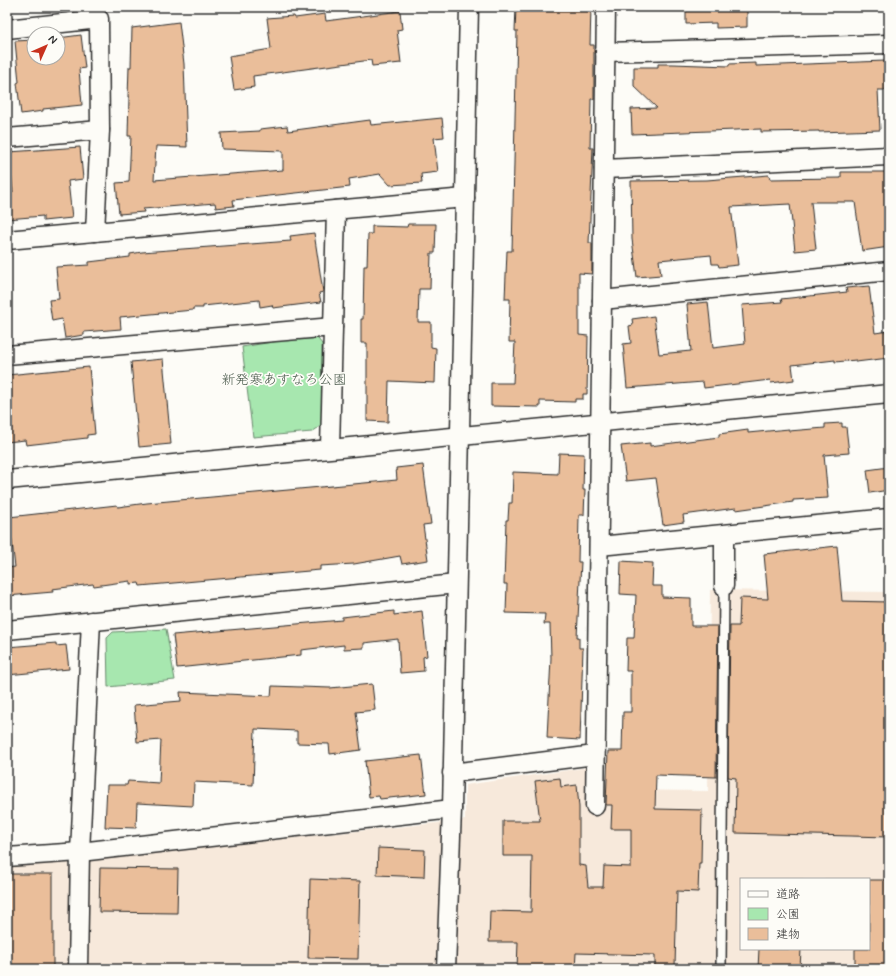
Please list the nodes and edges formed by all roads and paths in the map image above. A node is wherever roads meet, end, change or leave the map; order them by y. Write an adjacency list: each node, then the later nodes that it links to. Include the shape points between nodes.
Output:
1 (469, 7): 10 (street)
2 (606, 7): 5 (street)
3 (7, 29): 6 (street, via 99,19)
4 (889, 44): 5 (street)
5 (605, 52): 9 (street)
6 (100, 130): 7 (street); 12 (street)
7 (7, 138)
8 (889, 156): 9 (street)
9 (604, 169): 15 (street)
10 (465, 198): 11 (street); 20 (street)
11 (336, 210): 12 (street); 16 (street)
12 (95, 232): 13 (street)
13 (7, 240)
14 (889, 271): 15 (street)
15 (602, 300): 19 (street)
16 (333, 327): 17 (street); 21 (street)
17 (7, 355)
18 (889, 394): 19 (street)
19 (601, 424): 20 (street); 25 (street)
20 (460, 437): 21 (street); 26 (street)
21 (330, 448): 22 (street)
22 (7, 480)
23 (889, 518): 24 (street)
24 (724, 534): 25 (street); 27 (street)
25 (599, 546): 30 (street)
26 (456, 584): 28 (street); 31 (street)
27 (724, 586): 38 (lane)
28 (91, 621): 29 (street); 34 (street)
29 (7, 630)
30 (595, 755): 31 (street); 32 (street)
31 (452, 773): 33 (street)
32 (595, 806)
33 (452, 809): 34 (street); 37 (street)
34 (80, 852): 35 (street); 36 (street)
35 (7, 857)
36 (78, 969)
37 (446, 969)
38 (721, 969)

